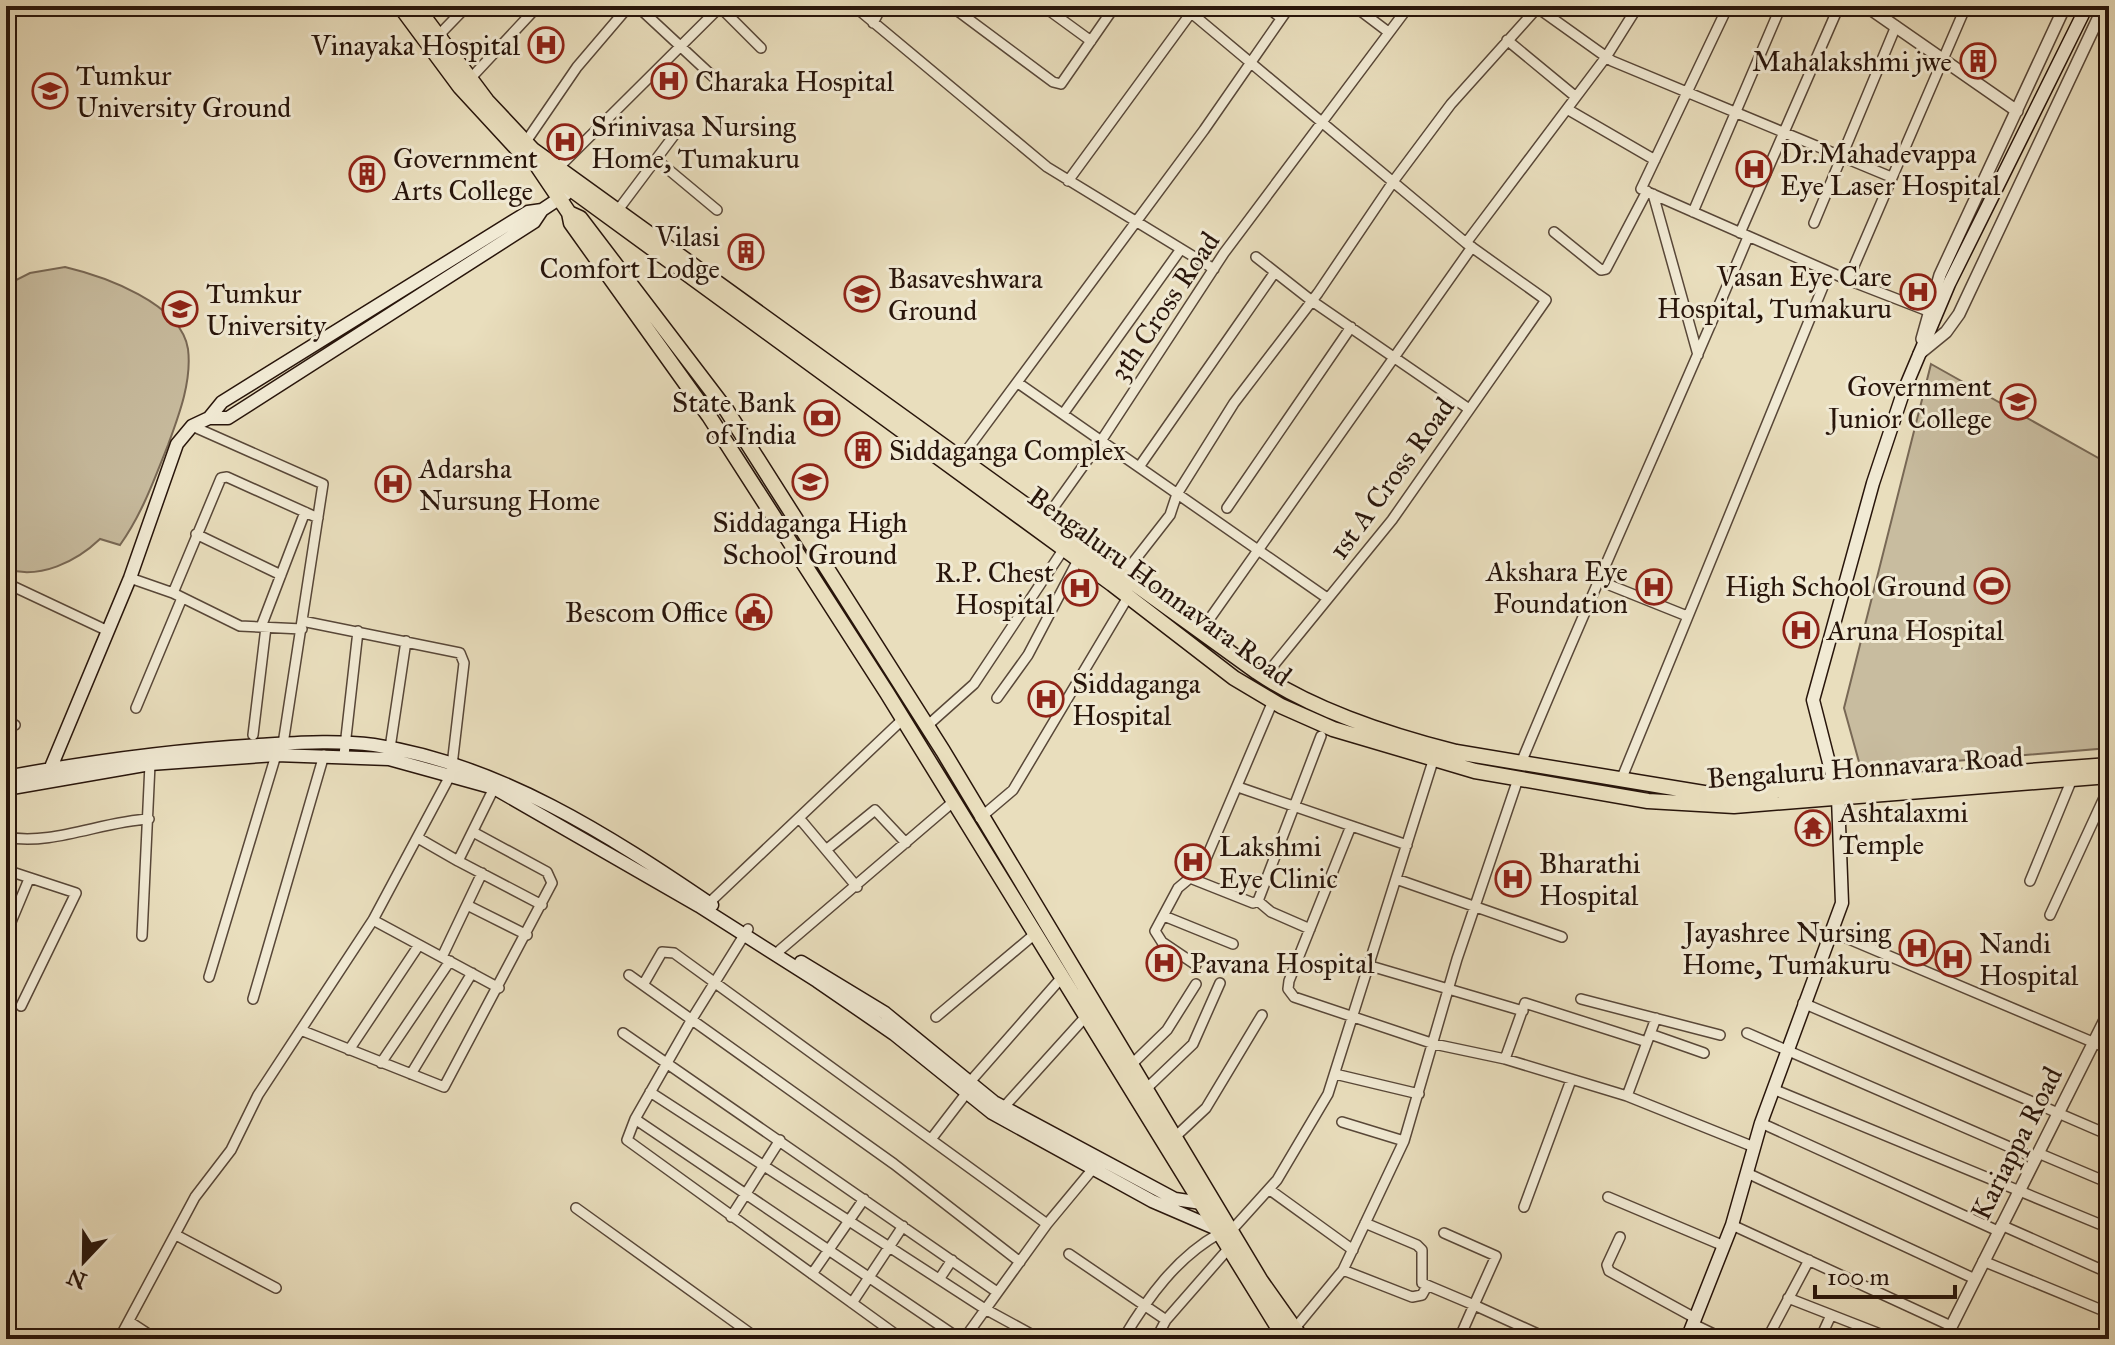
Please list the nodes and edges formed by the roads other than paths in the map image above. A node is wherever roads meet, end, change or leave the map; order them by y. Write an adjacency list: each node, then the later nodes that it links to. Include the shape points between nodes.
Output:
1 (400, 6): 54 (main road, Bengaluru Honnavara Road, via 460,87 520,152)
2 (416, 6): 36 (main road, Bengaluru Honnavara Road)
3 (467, 6): 36 (street)
4 (538, 6): 44 (street)
5 (629, 6): 54 (street, via 577,67)
6 (637, 6): 39 (street)
7 (720, 6): 39 (street); 40 (street)
8 (854, 6): 33 (street)
9 (882, 6): 33 (street)
10 (951, 6): 38 (street, via 1061,84)
11 (1043, 6): 30 (street)
12 (1062, 6): 30 (street)
13 (1115, 6): 38 (street)
14 (1266, 6): 31 (street)
15 (1290, 6): 31 (street)
16 (1354, 6): 35 (street)
17 (1409, 6): 35 (street, 3th Cross Road)
18 (1638, 6): 41 (street)
19 (1728, 6): 46 (street)
20 (1781, 6): 50 (street)
21 (1839, 6): 53 (street)
22 (1866, 6): 32 (street)
23 (1891, 6): 32 (street)
24 (1966, 6): 42 (street)
25 (2065, 6): 49 (street)
26 (2087, 6): 83 (main road)
27 (2104, 6): 86 (street, via 1959,314)
28 (1537, 7): 37 (street); 41 (street)
29 (1190, 8): 43 (street); 60 (street)
30 (1058, 16): 38 (street)
31 (1281, 18): 43 (street)
32 (1883, 18): 34 (street)
33 (873, 23): 60 (street)
34 (1896, 26): 42 (street); 55 (street)
35 (1387, 31): 51 (street, 3th Cross Road)
36 (437, 37): 44 (main road, Bengaluru Honnavara Road)
37 (1507, 40): 47 (street); 61 (street)
38 (1091, 41)
39 (681, 47): 45 (street); 58 (street)
40 (761, 48)
41 (1606, 57): 46 (street); 47 (street)
42 (1941, 58): 49 (street); 59 (street)
43 (1248, 62): 51 (street); 69 (street)
44 (470, 79): 54 (main road, Bengaluru Honnavara Road)
45 (722, 85)
46 (1689, 92): 50 (street); 57 (street)
47 (1576, 97): 48 (street)
48 (1567, 109): 57 (street); 75 (street)
49 (2017, 111): 83 (street)
50 (1737, 114): 53 (street); 67 (street)
51 (1324, 124): 61 (street); 78 (street, 3th Cross Road)
52 (675, 134): 56 (street)
53 (1783, 134): 55 (street); 74 (street)
54 (533, 153): 58 (main road, Bengaluru Honnavara Road); 62 (main road, Bengaluru Honnavara Road); 64 (main road)
55 (1841, 157): 59 (street); 70 (street)
56 (657, 160): 65 (street); 66 (street)
57 (1655, 160): 63 (street, via 1641,189)
58 (558, 168): 62 (main road, Bengaluru Honnavara Road)
59 (1891, 177): 81 (street)
60 (1068, 181): 69 (street)
61 (1393, 182): 75 (street); 82 (street)
62 (576, 187): 64 (main road); 65 (main road, Bengaluru Honnavara Road); 71 (main road, Bengaluru Honnavara Road)
63 (1650, 193): 67 (street); 72 (street, via 1606,269); 85 (street)
64 (558, 199): 68 (main road); 91 (main road, via 528,212 222,402 209,418)
65 (618, 210): 93 (main road, Bengaluru Honnavara Road)
66 (717, 210)
67 (1693, 212): 74 (street)
68 (569, 213): 73 (main road); 123 (main road, via 571,223 709,416)
69 (1135, 223): 76 (street); 88 (street)
70 (1814, 223)
71 (621, 226): 73 (main road, via 599,222); 93 (main road, Bengaluru Honnavara Road)
72 (1554, 232)
73 (593, 234): 124 (main road, via 727,411)
74 (1744, 235): 80 (street); 85 (street)
75 (1469, 245): 87 (street); 89 (street, 1st A Cross Road, via 1546,300)
76 (1181, 249): 78 (street); 90 (street)
77 (1256, 257): 79 (street)
78 (1214, 269): 92 (street, 3th Cross Road)
79 (1275, 272): 82 (street); 94 (street)
80 (1829, 272): 81 (street); 112 (street)
81 (1848, 280): 83 (street)
82 (1312, 301): 84 (street); 95 (street, via 1234,403)
83 (1932, 312): 86 (main road)
84 (1351, 327): 87 (street); 96 (street)
85 (1698, 355): 107 (street)
86 (1919, 355): 147 (main road, via 1873,483 1813,700)
87 (1394, 356): 89 (street); 102 (street)
88 (1018, 383): 90 (street); 93 (street)
89 (1469, 409): 111 (street, 1st A Cross Road, via 1392,520)
90 (1063, 414): 92 (street)
91 (192, 426): 98 (street, via 323,484); 106 (main road, via 177,444)
92 (1101, 441): 94 (street); 99 (street, 3th Cross Road)
93 (958, 462): 99 (main road, Bengaluru Honnavara Road); 101 (main road, Bengaluru Honnavara Road)
94 (1139, 467): 95 (street)
95 (1177, 494): 102 (street); 104 (street, via 1170,515)
96 (1227, 508)
97 (305, 512): 98 (street); 100 (street, via 221,478); 105 (street)
98 (318, 518): 113 (street)
99 (1046, 518): 104 (main road, Bengaluru Honnavara Road)
100 (196, 534): 105 (street); 109 (street)
101 (1063, 550): 103 (main road, Bengaluru Honnavara Road); 124 (street, via 974,684)
102 (1258, 550): 111 (street); 117 (street)
103 (1078, 560): 110 (main road, Bengaluru Honnavara Road); 120 (street, via 1020,668)
104 (1124, 574): 117 (main road, Bengaluru Honnavara Road)
105 (281, 575): 114 (street)
106 (130, 578): 109 (street); 115 (main road)
107 (1597, 580): 112 (street); 132 (street)
108 (6, 583): 115 (street)
109 (177, 595): 114 (street, via 240,626); 122 (street)
110 (1128, 597): 121 (main road, Bengaluru Honnavara Road, via 1234,678); 150 (street, via 1013,790)
111 (1327, 598): 119 (street, 1st A Cross Road)
112 (1687, 616): 141 (street)
113 (302, 625): 114 (street); 116 (street); 128 (street)
114 (263, 627): 125 (street)
115 (108, 631): 135 (main road)
116 (358, 631): 118 (street); 129 (street)
117 (1201, 631): 119 (main road, Bengaluru Honnavara Road)
118 (406, 641): 127 (street); 136 (street, via 454,650 464,663)
119 (1264, 677): 132 (main road, Bengaluru Honnavara Road, via 1295,695 1416,741)
120 (997, 698)
121 (1273, 701): 131 (main road, Bengaluru Honnavara Road, via 1333,729); 143 (street)
122 (136, 708)
123 (902, 720): 148 (main road); 152 (street)
124 (927, 726): 150 (main road)
125 (253, 735)
126 (1321, 736): 149 (street)
127 (390, 748): 129 (main road); 136 (main road)
128 (279, 749): 129 (main road); 130 (main road); 133 (main road); 135 (main road, via 134,754); 194 (street)
129 (345, 749): 130 (main road); 136 (main road)
130 (324, 755): 201 (street)
131 (1433, 761): 139 (main road, Bengaluru Honnavara Road); 159 (street)
132 (1521, 763): 141 (main road, Bengaluru Honnavara Road)
133 (150, 764): 142 (main road); 151 (street)
134 (2109, 765): 147 (main road, Bengaluru Honnavara Road)
135 (50, 769): 138 (main road); 142 (main road)
136 (453, 770): 145 (main road); 157 (street); 170 (main road, via 503,782 552,806)
137 (2109, 776): 140 (main road, Bengaluru Honnavara Road)
138 (6, 777)
139 (1518, 779): 147 (main road, Bengaluru Honnavara Road, via 1663,802 1734,806); 173 (street)
140 (2072, 779): 147 (main road, Bengaluru Honnavara Road); 167 (street)
141 (1621, 780): 147 (main road, Bengaluru Honnavara Road, via 1716,795)
142 (45, 782): 146 (main road)
143 (1238, 787): 149 (street); 166 (street)
144 (2109, 787): 174 (street)
145 (494, 788): 155 (street); 179 (main road)
146 (6, 789)
147 (1836, 793): 178 (main road, via 1842,903)
148 (953, 802): 154 (main road); 158 (street)
149 (1296, 808): 153 (street); 169 (street)
150 (982, 816): 154 (street); 206 (main road)
151 (149, 819): 156 (street, via 31,838); 183 (street)
152 (800, 819): 160 (street); 170 (street)
153 (1351, 826): 159 (street); 177 (street)
154 (969, 827): 180 (main road)
155 (473, 832): 161 (street); 172 (street, via 551,877)
156 (6, 837)
157 (418, 838): 161 (street); 176 (street)
158 (906, 843): 160 (street, via 875,810); 168 (street)
159 (1407, 845): 165 (street)
160 (826, 850): 168 (street)
161 (458, 861): 163 (street)
162 (6, 870): 164 (street)
163 (482, 873): 171 (street); 172 (street)
164 (29, 879): 181 (street); 204 (street, via 76,893)
165 (1396, 879): 173 (street); 190 (street)
166 (1197, 880): 169 (street); 175 (street, via 1183,880)
167 (2030, 881)
168 (857, 887): 187 (street)
169 (1258, 901): 177 (street)
170 (709, 903): 179 (main road)
171 (467, 905): 182 (street); 188 (street)
172 (542, 905): 182 (street)
173 (1474, 907): 184 (street); 200 (street)
174 (2050, 915)
175 (1164, 916): 185 (street); 189 (street, via 1155,931 1162,942)
176 (373, 920): 186 (street); 213 (street)
177 (1310, 929): 210 (street, via 1288,989 1294,997)
178 (1830, 931): 203 (main road); 218 (street)
179 (746, 932): 187 (main road); 195 (street); 231 (main road)
180 (1036, 933): 193 (main road); 209 (street)
181 (6, 934)
182 (527, 935): 199 (street)
183 (142, 936)
184 (1562, 937)
185 (1233, 944)
186 (419, 945): 188 (street); 221 (street)
187 (780, 950): 231 (main road, via 885,1013)
188 (446, 959): 191 (street); 225 (street)
189 (1196, 965)
190 (1367, 965): 200 (street); 210 (street)
191 (472, 973): 199 (street); 228 (street)
192 (629, 975): 198 (street)
193 (1063, 976): 206 (main road); 231 (street)
194 (209, 977)
195 (715, 981): 198 (street, via 667,950); 212 (street); 244 (street)
196 (1220, 983): 232 (street, via 1193,1044)
197 (1196, 984): 227 (street, via 1167,1030)
198 (643, 985): 212 (street)
199 (499, 988): 228 (street, via 444,1087)
200 (1448, 991): 205 (street); 219 (street)
201 (253, 999)
202 (1581, 999): 211 (street)
203 (1803, 1003): 222 (main road); 238 (street)
204 (21, 1006)
205 (1523, 1011): 217 (street, via 1525,1003); 224 (street)
206 (1091, 1012): 227 (main road); 237 (street); 258 (main road)
207 (2109, 1012): 218 (street, Kariappa Road)
208 (1262, 1015): 243 (street, via 1206,1108)
209 (936, 1017)
210 (1352, 1018): 219 (street); 229 (street)
211 (1656, 1018): 216 (street); 217 (street)
212 (692, 1019): 226 (street); 282 (street)
213 (303, 1031): 221 (street); 271 (street, via 258,1095 231,1150 195,1197)
214 (623, 1033): 226 (street)
215 (1747, 1033): 222 (street)
216 (1720, 1035)
217 (1649, 1038): 223 (street); 236 (street)
218 (2095, 1042): 220 (street); 238 (street, Kariappa Road)
219 (1434, 1044): 224 (street); 235 (street)
220 (2109, 1049)
221 (349, 1050): 225 (street)
222 (1787, 1051): 233 (main road); 248 (street)
223 (1704, 1053)
224 (1505, 1059): 230 (street)
225 (381, 1063): 228 (street)
226 (667, 1063): 234 (street); 245 (street)
227 (1131, 1065): 232 (main road)
228 (411, 1074)
229 (1335, 1074): 235 (street); 254 (street)
230 (1571, 1080): 236 (street); 259 (street)
231 (967, 1089): 237 (main road); 244 (street); 249 (main road, via 992,1113)
232 (1146, 1089): 243 (main road)
233 (1773, 1089): 241 (main road); 253 (street)
234 (650, 1092): 239 (street); 250 (street)
235 (1419, 1094): 246 (street)
236 (1627, 1096): 247 (street)
237 (1004, 1107): 249 (main road)
238 (2059, 1113): 242 (street); 248 (street, Kariappa Road)
239 (635, 1119): 255 (street); 261 (street, via 627,1135 631,1145)
240 (1342, 1122): 246 (street)
241 (1761, 1123): 247 (main road); 267 (street)
242 (2109, 1135)
243 (1175, 1137): 258 (main road)
244 (932, 1138): 264 (street)
245 (780, 1140): 250 (street); 257 (street)
246 (1404, 1141): 263 (street)
247 (1754, 1147): 251 (main road)
248 (2036, 1156): 252 (street); 253 (street, Kariappa Road)
249 (1097, 1164): 258 (main road, via 1175,1199); 264 (street); 269 (main road)
250 (762, 1165): 255 (street); 262 (street)
251 (1747, 1173): 265 (main road); 288 (street)
252 (2109, 1183)
253 (2019, 1189): 267 (street, Kariappa Road); 268 (street)
254 (1270, 1190): 269 (street); 277 (street)
255 (747, 1194): 261 (street); 275 (street)
256 (1608, 1197): 274 (street)
257 (864, 1199): 262 (street); 266 (street)
258 (1208, 1204): 269 (main road)
259 (1524, 1207)
260 (576, 1208): 308 (street)
261 (731, 1217): 285 (street)
262 (849, 1221): 273 (street); 275 (street)
263 (1365, 1223): 277 (street); 289 (street, via 1422,1250 1420,1279)
264 (1047, 1224): 282 (street)
265 (1732, 1225): 274 (main road); 280 (street)
266 (903, 1226): 273 (street); 279 (street)
267 (2000, 1228): 281 (street, Kariappa Road); 284 (street)
268 (2109, 1228)
269 (1226, 1232): 276 (main road); 294 (street, via 1196,1248); 303 (main road)
270 (1444, 1233): 295 (street, via 1496,1256)
271 (176, 1235): 290 (street); 301 (street)
272 (1620, 1237): 300 (street, via 1609,1271)
273 (889, 1246): 286 (street); 287 (street)
274 (1724, 1246): 300 (main road)
275 (830, 1248): 285 (street); 286 (street)
276 (1229, 1248): 299 (street); 314 (main road)
277 (1353, 1250): 283 (street)
278 (1069, 1254): 294 (street)
279 (952, 1260): 287 (street); 291 (street)
280 (1809, 1260): 292 (street); 302 (street)
281 (1983, 1261): 288 (street, Kariappa Road); 297 (street)
282 (1020, 1262): 291 (street)
283 (1343, 1270): 289 (street, via 1418,1298); 303 (street)
284 (2109, 1273)
285 (812, 1274): 293 (street)
286 (870, 1276): 293 (street); 310 (street)
287 (940, 1278): 296 (street)
288 (1975, 1279): 302 (street, Kariappa Road)
289 (1427, 1286): 295 (street)
290 (276, 1288)
291 (997, 1292): 296 (street)
292 (1788, 1298): 298 (street); 319 (street)
293 (852, 1303): 309 (street)
294 (1143, 1304): 299 (street); 312 (street)
295 (1474, 1305): 315 (street); 316 (street)
296 (985, 1309): 310 (street); 311 (street)
297 (2109, 1313)
298 (1831, 1315): 320 (street); 321 (street)
299 (1166, 1320): 313 (street)
300 (1694, 1321): 317 (main road); 318 (street)
301 (130, 1322): 306 (street); 307 (street)
302 (1951, 1326): 322 (street, Kariappa Road)
303 (1299, 1333)
304 (6, 1336): 305 (street)
305 (13, 1339)
306 (119, 1339)
307 (156, 1339)
308 (758, 1339)
309 (902, 1339)
310 (962, 1339)
311 (1040, 1339)
312 (1123, 1339)
313 (1156, 1339)
314 (1285, 1339)
315 (1459, 1339)
316 (1549, 1339)
317 (1687, 1339)
318 (1724, 1339)
319 (1767, 1339)
320 (1820, 1339)
321 (1893, 1339)
322 (1945, 1339)

